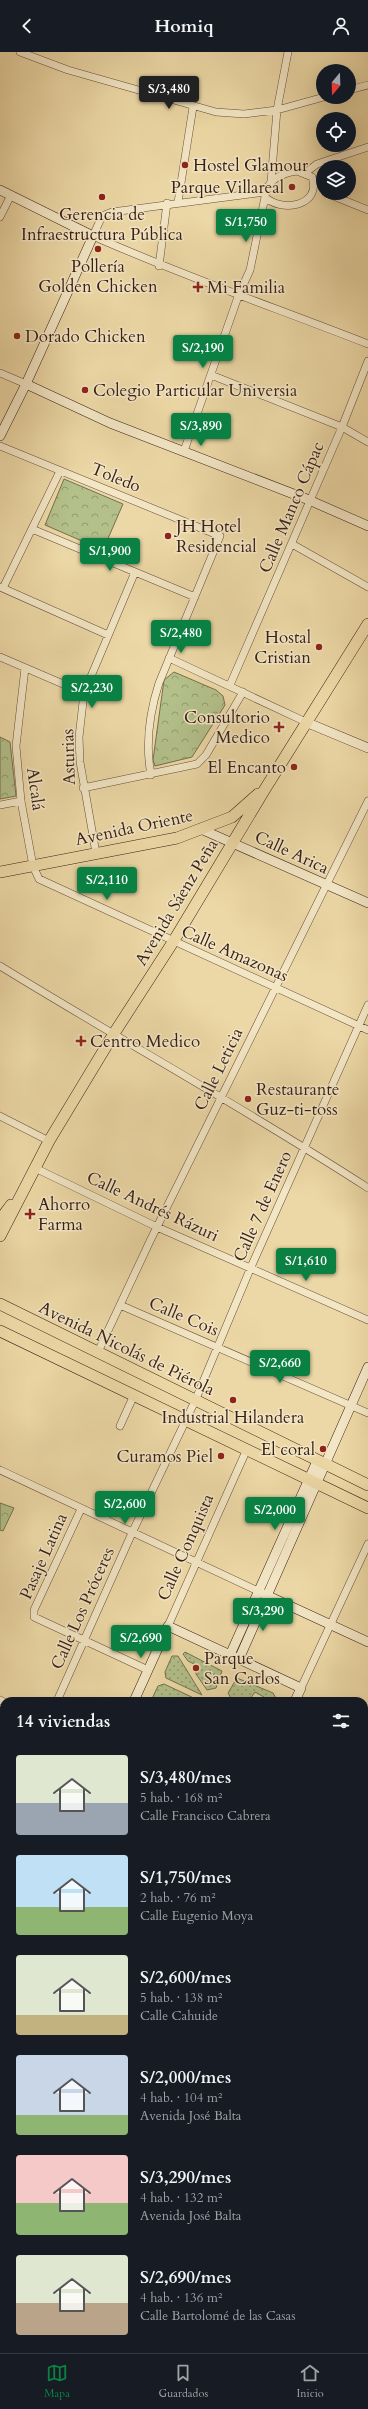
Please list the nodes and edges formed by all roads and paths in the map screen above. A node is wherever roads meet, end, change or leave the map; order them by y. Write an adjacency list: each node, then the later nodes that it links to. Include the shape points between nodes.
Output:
1 (20, 52): 6 (street, via 68,70)
2 (288, 52): 7 (street)
3 (368, 85): 4 (street)
4 (356, 88)
5 (316, 99): 7 (street)
6 (193, 107): 7 (street, via 244,114); 16 (street)
7 (277, 110): 10 (street)
8 (368, 147): 9 (street, via 317,164)
9 (305, 172): 10 (street, via 288,172); 11 (street, via 312,177)
10 (271, 182): 13 (street)
11 (314, 188): 13 (street, via 309,198 296,206 274,203)
12 (0, 190): 14 (street)
13 (265, 194): 16 (street); 22 (street, via 250,270)
14 (11, 195): 19 (street); 20 (street)
15 (344, 200): 18 (street)
16 (178, 202): 17 (street)
17 (167, 203): 20 (street, via 106,214 102,216); 21 (street)
18 (368, 210)
19 (0, 217)
20 (93, 236): 21 (street); 27 (street)
21 (159, 266): 22 (street)
22 (239, 294): 23 (street); 26 (street)
23 (368, 344)
24 (368, 361): 28 (street, Calle Manco Cápac)
25 (0, 373): 27 (street)
26 (211, 375): 28 (street); 32 (street)
27 (26, 384): 29 (street); 32 (street, via 110,423)
28 (342, 427): 30 (street); 34 (street, Calle Manco Cápac)
29 (0, 436)
30 (368, 442)
31 (0, 446): 33 (street, Toledo)
32 (184, 451): 34 (street)
33 (60, 470): 36 (street); 41 (street, Toledo, via 220,536)
34 (309, 500): 35 (street); 37 (street, Calle Manco Cápac)
35 (368, 526)
36 (32, 529): 38 (street); 40 (street)
37 (292, 544): 39 (street); 47 (street, Calle Manco Cápac)
38 (135, 572): 41 (street); 43 (street, Asturias)
39 (368, 587)
40 (2, 588): 43 (street)
41 (195, 597): 45 (street)
42 (368, 624): 50 (main road, Avenida Sáenz Peña)
43 (108, 635): 49 (street, Asturias)
44 (0, 657): 46 (street)
45 (169, 658): 47 (street); 52 (street, via 159,682 150,718 148,756)
46 (25, 668): 49 (street); 55 (street, Alcalá, via 16,746)
47 (230, 686): 48 (street)
48 (243, 692): 50 (street); 52 (street, via 206,755 197,764)
49 (84, 693): 53 (street, Asturias, via 80,737)
50 (308, 723): 51 (street); 54 (main road, Avenida Sáenz Peña)
51 (368, 748)
52 (151, 775): 53 (street)
53 (83, 788): 60 (street, Asturias)
54 (265, 789): 58 (main road, Avenida Oriente, via 232,817); 59 (main road, Avenida Sáenz Peña)
55 (21, 801): 57 (street); 61 (street, Alcalá)
56 (368, 801): 63 (street, Calle Leticia)
57 (0, 805)
58 (203, 830): 59 (street, Calle Arica); 60 (main road, Avenida Oriente, via 177,838)
59 (233, 842): 63 (street, Calle Arica); 65 (main road, Avenida Sáenz Peña)
60 (96, 853): 61 (main road, Avenida Oriente)
61 (33, 866): 62 (main road, Avenida Oriente); 65 (street, Calle Amazonas, via 39,879)
62 (0, 872)
63 (326, 886): 64 (street, Calle Arica); 67 (street, Calle Leticia)
64 (368, 903)
65 (173, 942): 67 (street, Calle Amazonas); 71 (main road, Avenida Sáenz Peña)
66 (0, 966): 71 (street)
67 (275, 987): 69 (street, Calle Amazonas); 72 (street, Calle Leticia)
68 (368, 1005): 69 (street, Calle 7 de Enero)
69 (359, 1026): 70 (street, Calle Amazonas); 75 (street, Calle 7 de Enero)
70 (368, 1030)
71 (113, 1035): 72 (street); 74 (main road, Avenida Sáenz Peña)
72 (220, 1098): 75 (street); 80 (street, Calle Leticia)
73 (0, 1116): 74 (street)
74 (50, 1141): 76 (main road, Avenida Sáenz Peña)
75 (305, 1147): 77 (street); 82 (street, Calle 7 de Enero)
76 (36, 1168): 78 (main road, Avenida Sáenz Peña); 80 (street, Calle Andrés Rázuri)
77 (368, 1188)
78 (17, 1200): 79 (main road, Avenida Sáenz Peña); 81 (main road, Avenida Sáenz Peña, via 14,1212)
79 (0, 1220)
80 (157, 1227): 82 (street, Calle Andrés Rázuri); 84 (street, Calle Leticia)
81 (0, 1236)
82 (251, 1267): 85 (street, Calle Andrés Rázuri); 87 (street, Calle 7 de Enero)
83 (0, 1304): 88 (main road, Avenida Nicolás de Piérola)
84 (120, 1305): 87 (street, Calle Cois); 88 (street, Calle Leticia)
85 (368, 1320)
86 (0, 1331): 90 (main road)
87 (217, 1346): 91 (street, Calle 7 de Enero); 92 (street, Calle Cois)
88 (98, 1352): 91 (main road, Avenida Nicolás de Piérola)
89 (368, 1367): 92 (street)
90 (134, 1395): 94 (main road); 95 (street)
91 (195, 1401): 94 (street, Calle 7 de Enero); 97 (main road, Avenida Nicolás de Piérola)
92 (350, 1405): 93 (street, Calle Cois); 97 (street)
93 (368, 1413)
94 (185, 1420): 96 (main road); 103 (street, Calle Los Próceres)
95 (120, 1426)
96 (247, 1449): 99 (main road); 105 (street, Calle Conquista)
97 (322, 1463): 99 (street); 100 (main road, Avenida Nicolás de Piérola)
98 (0, 1470): 102 (street)
99 (313, 1482): 101 (main road); 106 (street)
100 (368, 1485)
101 (368, 1508)
102 (81, 1509): 103 (street); 109 (street, Pasaje Latina, via 34,1610 34,1617)
103 (132, 1533): 105 (street); 109 (street, Calle Los Próceres)
104 (368, 1544): 107 (street)
105 (195, 1562): 106 (street); 108 (street, Calle Conquista)
106 (264, 1594): 107 (street); 111 (street); 112 (street)
107 (331, 1625): 110 (street); 114 (street)
108 (168, 1626): 111 (street); 113 (street, Calle Conquista)
109 (84, 1640): 113 (street); 115 (street, Calle Los Próceres)
110 (368, 1642)
111 (230, 1655): 112 (street)
112 (239, 1659): 114 (street)
113 (148, 1670): 116 (street, Calle Conquista)
114 (301, 1688): 117 (street)
115 (59, 1697)
116 (136, 1697)
117 (298, 1697)

